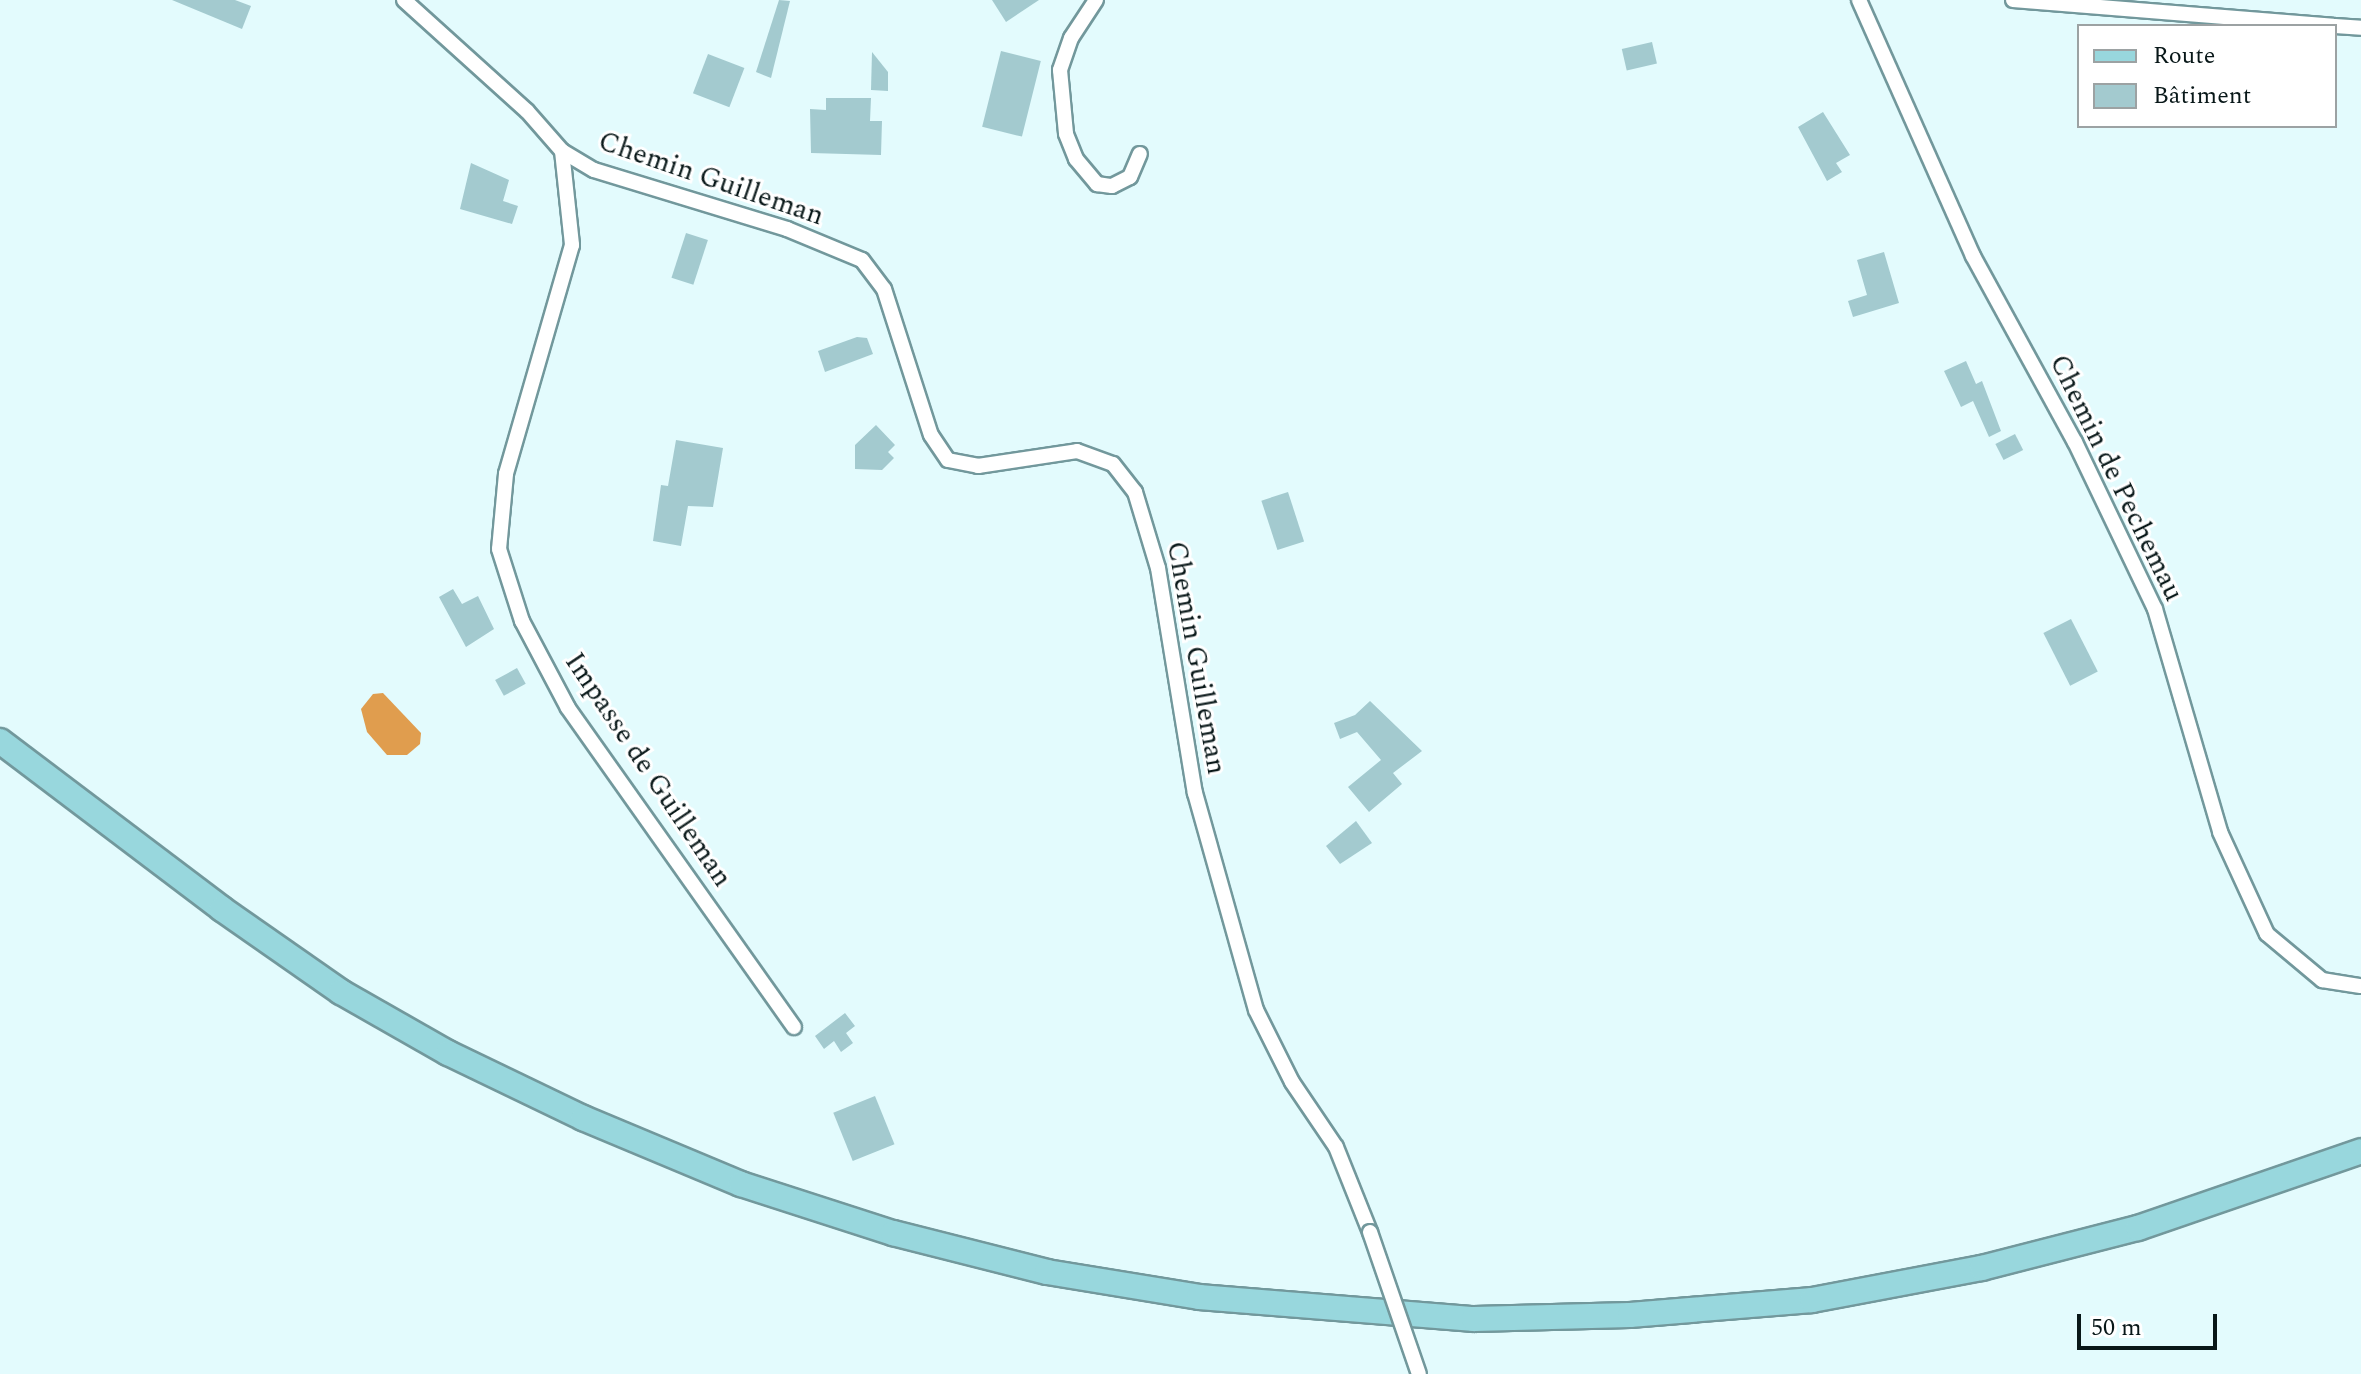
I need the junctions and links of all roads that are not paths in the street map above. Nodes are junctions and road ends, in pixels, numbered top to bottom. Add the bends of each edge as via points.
1 (404, 0) edge
2 (1096, 0) edge
3 (1859, 0) edge
4 (2013, 0) edge
5 (2309, 24) edge
6 (2337, 26) edge
7 (2361, 28) edge
8 (562, 151) junction
9 (1140, 154) dead end
10 (0, 741) edge
11 (2361, 986) edge
12 (794, 1027) dead end
13 (2361, 1151) edge
14 (1419, 1374) edge

1 - 8 street, Chemin Guilleman via 527,111
2 - 9 street via 1071,38 1060,70 1066,134 1076,159 1097,184 1112,186 1130,177
3 - 11 street, Chemin de Pechemau via 1973,256 2075,442 2155,609 2220,832 2267,934 2322,980
4 - 5 street
6 - 7 street
8 - 12 street, Impasse de Guilleman via 572,245 506,474 499,549 522,621 568,708
8 - 14 street, Chemin Guilleman, bridge via 594,170 787,229 862,260 884,289 931,435 948,460 978,466 1077,451 1113,464 1135,492 1158,568 1195,793 1256,1010 1292,1082 1336,1147
10 - 13 main road via 234,918 341,992 448,1053 583,1118 741,1184 893,1233 1047,1272 1199,1297 1474,1319 1630,1315 1812,1300 1982,1268 2138,1228

